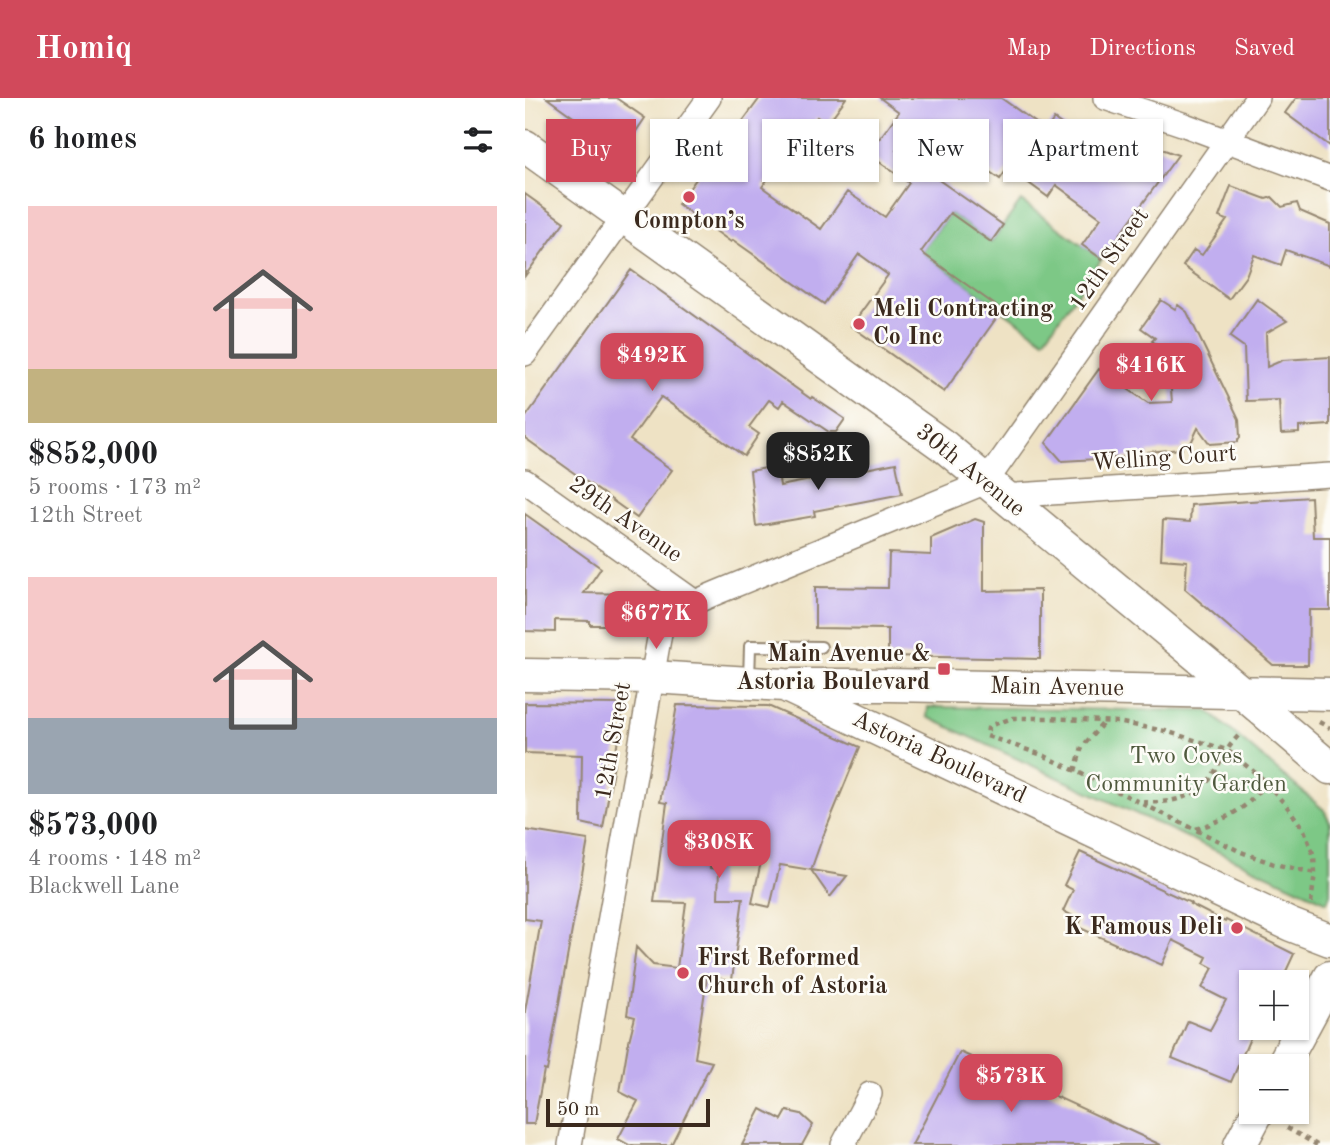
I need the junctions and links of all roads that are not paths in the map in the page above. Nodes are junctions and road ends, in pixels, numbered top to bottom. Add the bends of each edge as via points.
1 (709, 98) edge
2 (1105, 98) edge
3 (1257, 98) edge
4 (1226, 141) junction
5 (525, 146) edge
6 (1330, 180) edge
7 (624, 216) junction
8 (525, 354) edge
9 (1330, 475) edge
10 (525, 481) edge
11 (994, 489) junction
12 (695, 602) junction
13 (821, 647) dead end
14 (525, 675) edge
15 (652, 677) junction
16 (749, 682) junction
17 (784, 685) junction
18 (890, 685) junction
19 (1241, 692) junction
20 (1330, 694) edge
21 (881, 731) junction
22 (1330, 768) edge
23 (1330, 940) edge
24 (1330, 977) edge
25 (1288, 1054) edge
26 (870, 1094) dead end
27 (1251, 1124) edge
28 (570, 1145) edge
29 (843, 1145) edge
30 (1240, 1145) edge

1 - 7 street
2 - 4 street
3 - 4 street, 12th Street
4 - 6 street
4 - 11 street, 12th Street
5 - 7 street, 30th Avenue
7 - 8 street
7 - 11 street, 30th Avenue via 945,447
9 - 11 street, Welling Court
10 - 12 street, 29th Avenue
11 - 12 street, 12th Street
11 - 19 street, 30th Avenue
12 - 15 street, 12th Street via 663,617
13 - 16 lane via 750,646
14 - 15 street, Astoria Boulevard
15 - 16 street, Astoria Boulevard
15 - 28 street, 12th Street
16 - 17 street, Astoria Boulevard
17 - 18 street, Main Avenue
17 - 21 street, Astoria Boulevard
18 - 19 street, Main Avenue
18 - 21 street
19 - 20 street, Main Avenue
19 - 22 street, 30th Avenue
21 - 23 street, Astoria Boulevard
24 - 25 street
26 - 29 street
27 - 30 street

